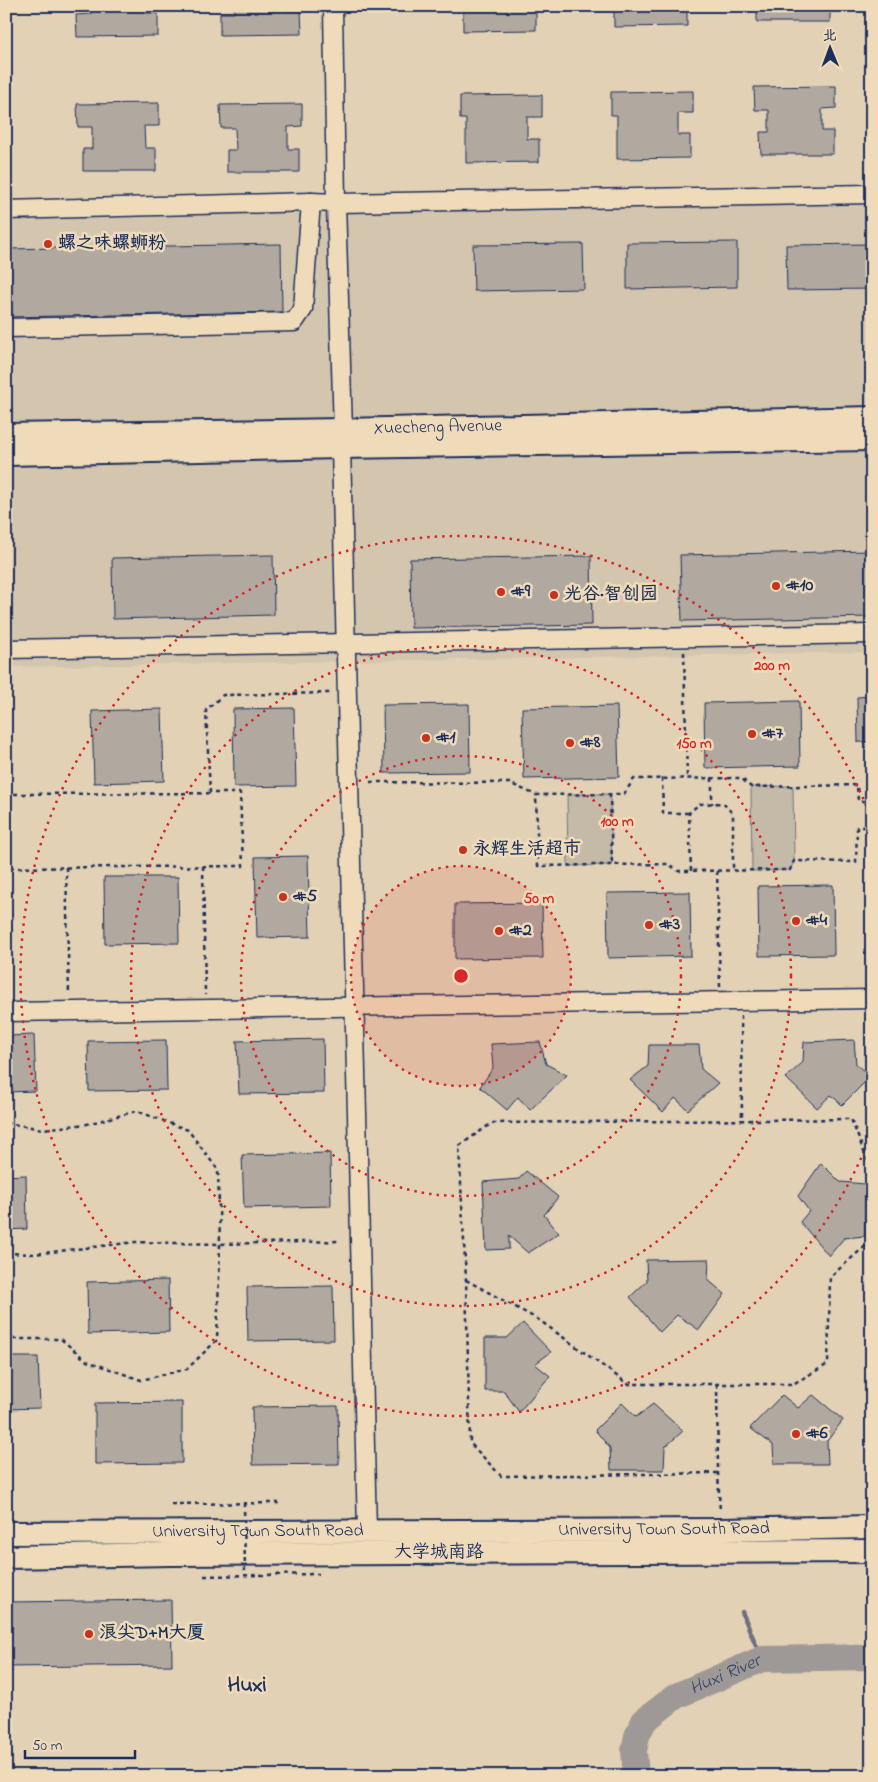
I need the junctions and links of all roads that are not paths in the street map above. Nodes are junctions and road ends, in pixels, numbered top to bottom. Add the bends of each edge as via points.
1 (333, 6) edge
2 (872, 194) edge
3 (311, 202) junction
4 (336, 203) junction
5 (6, 210) edge
6 (6, 328) edge
7 (872, 418) edge
8 (6, 435) edge
9 (342, 438) junction
10 (872, 439) edge
11 (6, 454) edge
12 (872, 634) edge
13 (346, 644) junction
14 (6, 649) edge
15 (872, 999) edge
16 (354, 1007) junction
17 (6, 1012) edge
18 (872, 1527) edge
19 (367, 1531) junction
20 (6, 1533) edge
21 (872, 1551) edge
22 (6, 1557) edge

1 - 4 street
2 - 4 street
3 - 4 street
3 - 5 street
3 - 6 street via 303,309 294,322
4 - 9 street
7 - 9 main road, Xuecheng Avenue
8 - 9 main road, Xuecheng Avenue
9 - 10 main road, Xuecheng Avenue
9 - 11 main road, Xuecheng Avenue
9 - 13 street
12 - 13 street
13 - 14 street
13 - 16 street
15 - 16 street
16 - 17 street
16 - 19 street
18 - 19 main road, University Town South Road
19 - 20 main road, University Town South Road
21 - 22 main road, 大学城南路

